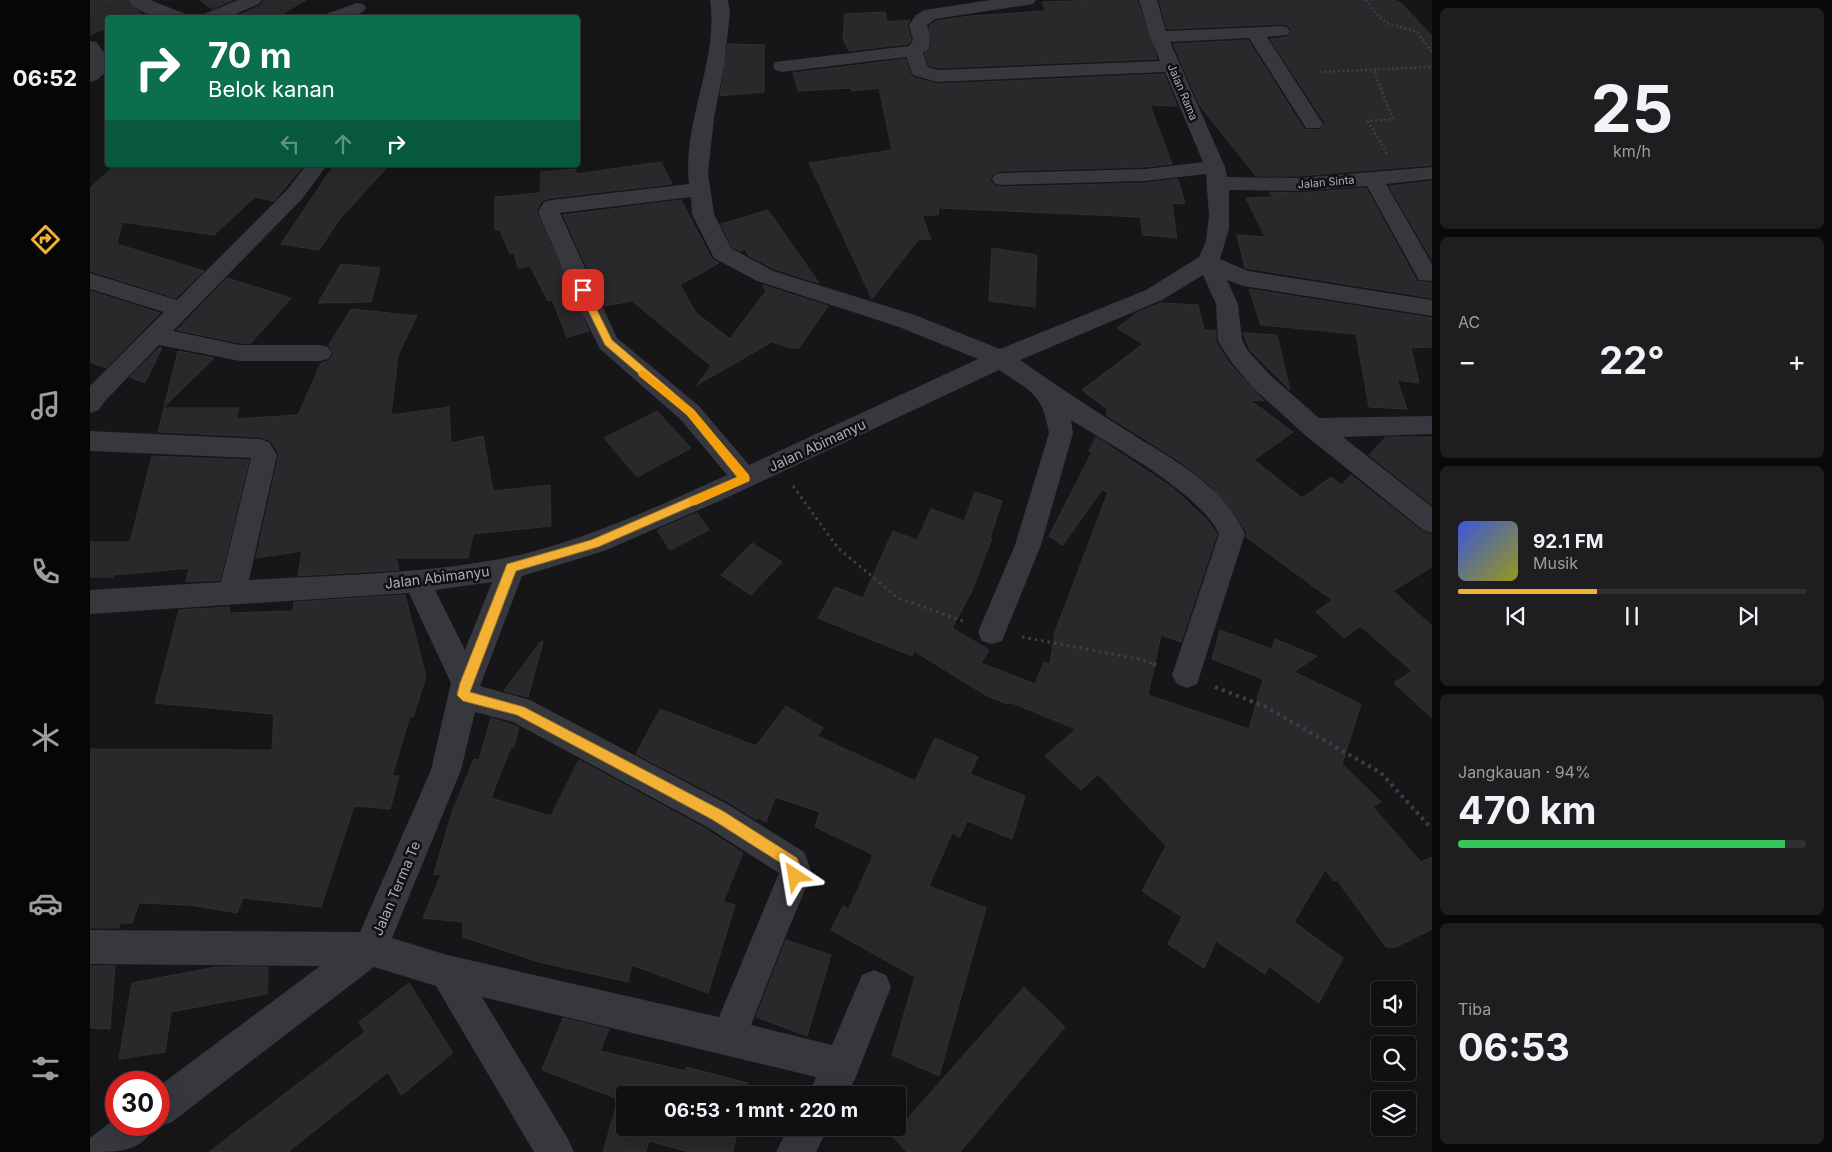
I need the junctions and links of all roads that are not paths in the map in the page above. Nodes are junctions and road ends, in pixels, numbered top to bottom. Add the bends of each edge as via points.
1 (137, 0) edge
2 (253, 0) edge
3 (719, 0) edge
4 (1026, 0) edge
5 (1148, 0) edge
6 (358, 8) dead end
7 (171, 15) edge
8 (217, 15) edge
9 (340, 15) edge
10 (1281, 31) dead end
11 (1255, 33) junction
12 (1159, 37) junction
13 (90, 46) edge
14 (913, 51) junction
15 (782, 66) dead end
16 (1172, 66) junction
17 (90, 76) edge
18 (1313, 124) dead end
19 (315, 167) edge
20 (1432, 173) edge
21 (1217, 175) junction
22 (1373, 178) junction
23 (1002, 179) dead end
24 (700, 189) junction
25 (1208, 262) junction
26 (1427, 275) dead end
27 (90, 281) edge
28 (1432, 308) edge
29 (181, 309) junction
30 (154, 336) junction
31 (320, 353) dead end
32 (1003, 360) junction
33 (1050, 394) junction
34 (92, 398) edge
35 (1432, 425) edge
36 (1314, 428) junction
37 (90, 441) edge
38 (745, 478) junction
39 (1432, 522) edge
40 (511, 568) junction
41 (417, 581) junction
42 (232, 594) junction
43 (90, 602) edge
44 (992, 632) road end
45 (1187, 675) road end
46 (465, 689) junction
47 (90, 947) edge
48 (370, 949) junction
49 (447, 972) junction
50 (874, 987) dead end
51 (729, 1037) junction
52 (834, 1081) edge
53 (170, 1101) edge
54 (123, 1136) edge
55 (804, 1136) edge
56 (102, 1152) edge
57 (555, 1152) edge
58 (795, 1152) edge

1 - 7 street
2 - 8 street
3 - 24 street via 721,13 715,66 704,118 698,174
4 - 14 street via 930,14 918,25 922,40 920,48
5 - 12 street, Jalan Rama
6 - 9 street
10 - 11 street
11 - 12 street
11 - 18 street
12 - 16 street, Jalan Rama
13 - 17 street via 99,58 99,68
14 - 15 street
14 - 16 street via 920,71 937,76
16 - 21 street, Jalan Rama
19 - 29 street via 295,194
20 - 22 street, Jalan Sinta
21 - 22 street, Jalan Sinta via 1256,187
21 - 23 street, Jalan Sinta
21 - 25 street via 1218,237
22 - 26 street
24 - 32 street via 703,214 722,253 765,276 907,322
24 - 38 street via 551,207 549,212 608,342 690,413
25 - 28 street via 1242,278
25 - 32 street, Jalan Abimanyu via 1154,295
25 - 36 street via 1227,304 1230,341 1240,357 1262,382
27 - 29 street
29 - 30 street
30 - 31 street via 240,353
30 - 34 street
32 - 33 street
32 - 38 street, Jalan Abimanyu
33 - 44 street via 1061,433 1028,545
33 - 45 street via 1196,487 1227,522 1232,534
35 - 36 street
36 - 39 street
37 - 42 street via 260,448 264,455
38 - 40 street, Jalan Abimanyu via 594,543
40 - 41 street, Jalan Abimanyu
40 - 46 street, Jalan Terma Te
41 - 42 street, Jalan Abimanyu
41 - 46 street
42 - 43 street, Jalan Abimanyu
46 - 48 street, Jalan Terma Te via 446,770
46 - 51 street via 536,719 718,816 792,863 795,876
47 - 48 street
48 - 49 street
48 - 53 street, Jalan Terma Te
49 - 51 street
49 - 57 street
50 - 52 street
51 - 52 street
54 - 56 street
55 - 58 street

